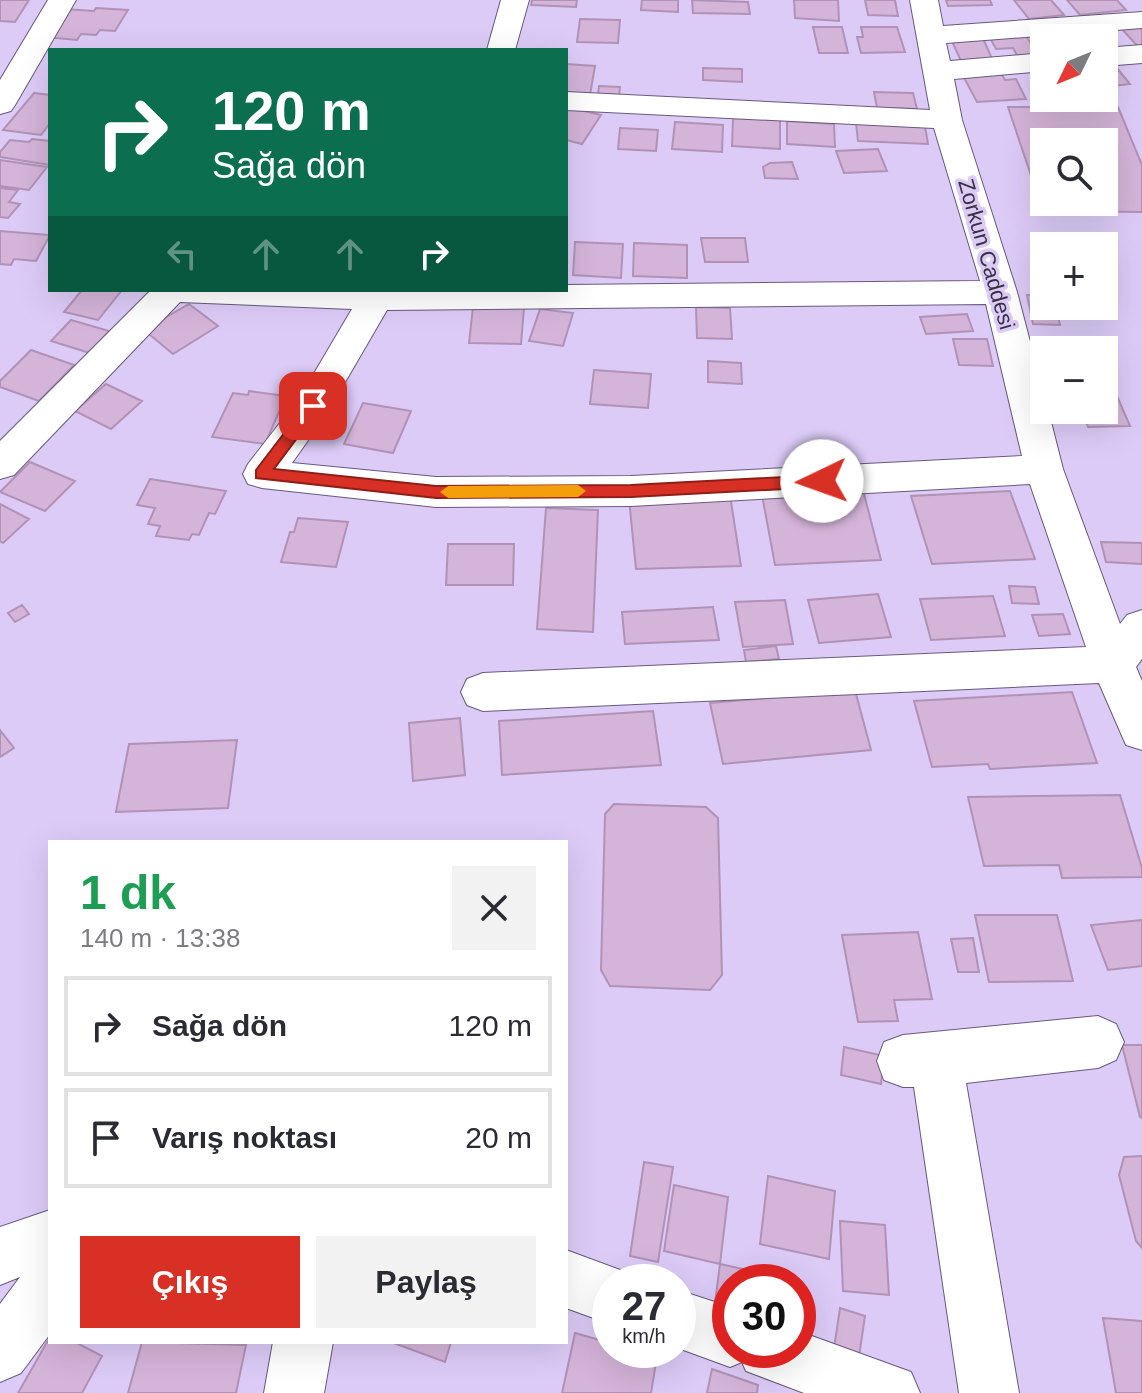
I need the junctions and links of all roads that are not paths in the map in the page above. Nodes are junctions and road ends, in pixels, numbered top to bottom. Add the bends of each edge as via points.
1 (62, 0) edge
2 (515, 0) edge
3 (924, 0) edge
4 (1142, 20) edge
5 (933, 35) junction
6 (502, 48) edge
7 (1142, 54) edge
8 (1118, 56) edge
9 (1030, 63) edge
10 (940, 71) junction
11 (8, 78) edge
12 (48, 85) edge
13 (568, 101) edge
14 (0, 105) edge
15 (947, 120) junction
16 (169, 292) edge
17 (217, 292) edge
18 (1000, 292) junction
19 (376, 299) junction
20 (0, 465) edge
21 (1044, 469) junction
22 (1142, 627) edge
23 (1113, 664) junction
24 (483, 692) dead end
25 (1142, 731) edge
26 (1098, 1042) dead end
27 (48, 1239) edge
28 (0, 1256) edge
29 (568, 1280) edge
30 (592, 1288) edge
31 (48, 1289) edge
32 (303, 1344) edge
33 (0, 1352) edge
34 (816, 1367) edge
35 (294, 1393) edge
36 (890, 1393) edge
37 (989, 1393) edge

1 - 11 street
2 - 6 street
3 - 5 street, Zorkun Caddesi
4 - 5 street
5 - 10 street, Zorkun Caddesi
7 - 8 street
9 - 10 street
10 - 15 street, Zorkun Caddesi
11 - 12 street
11 - 14 street
13 - 15 street
15 - 18 street, Zorkun Caddesi
16 - 20 street
17 - 19 street
18 - 19 street
18 - 21 street, Zorkun Caddesi
19 - 21 street via 313,406 262,474 436,492 616,491
21 - 23 street, Zorkun Caddesi
22 - 23 street
23 - 24 street
23 - 25 street, Zorkun Caddesi
26 - 37 street via 919,1061
27 - 28 street
29 - 30 street
31 - 33 street
32 - 35 street
34 - 36 street

